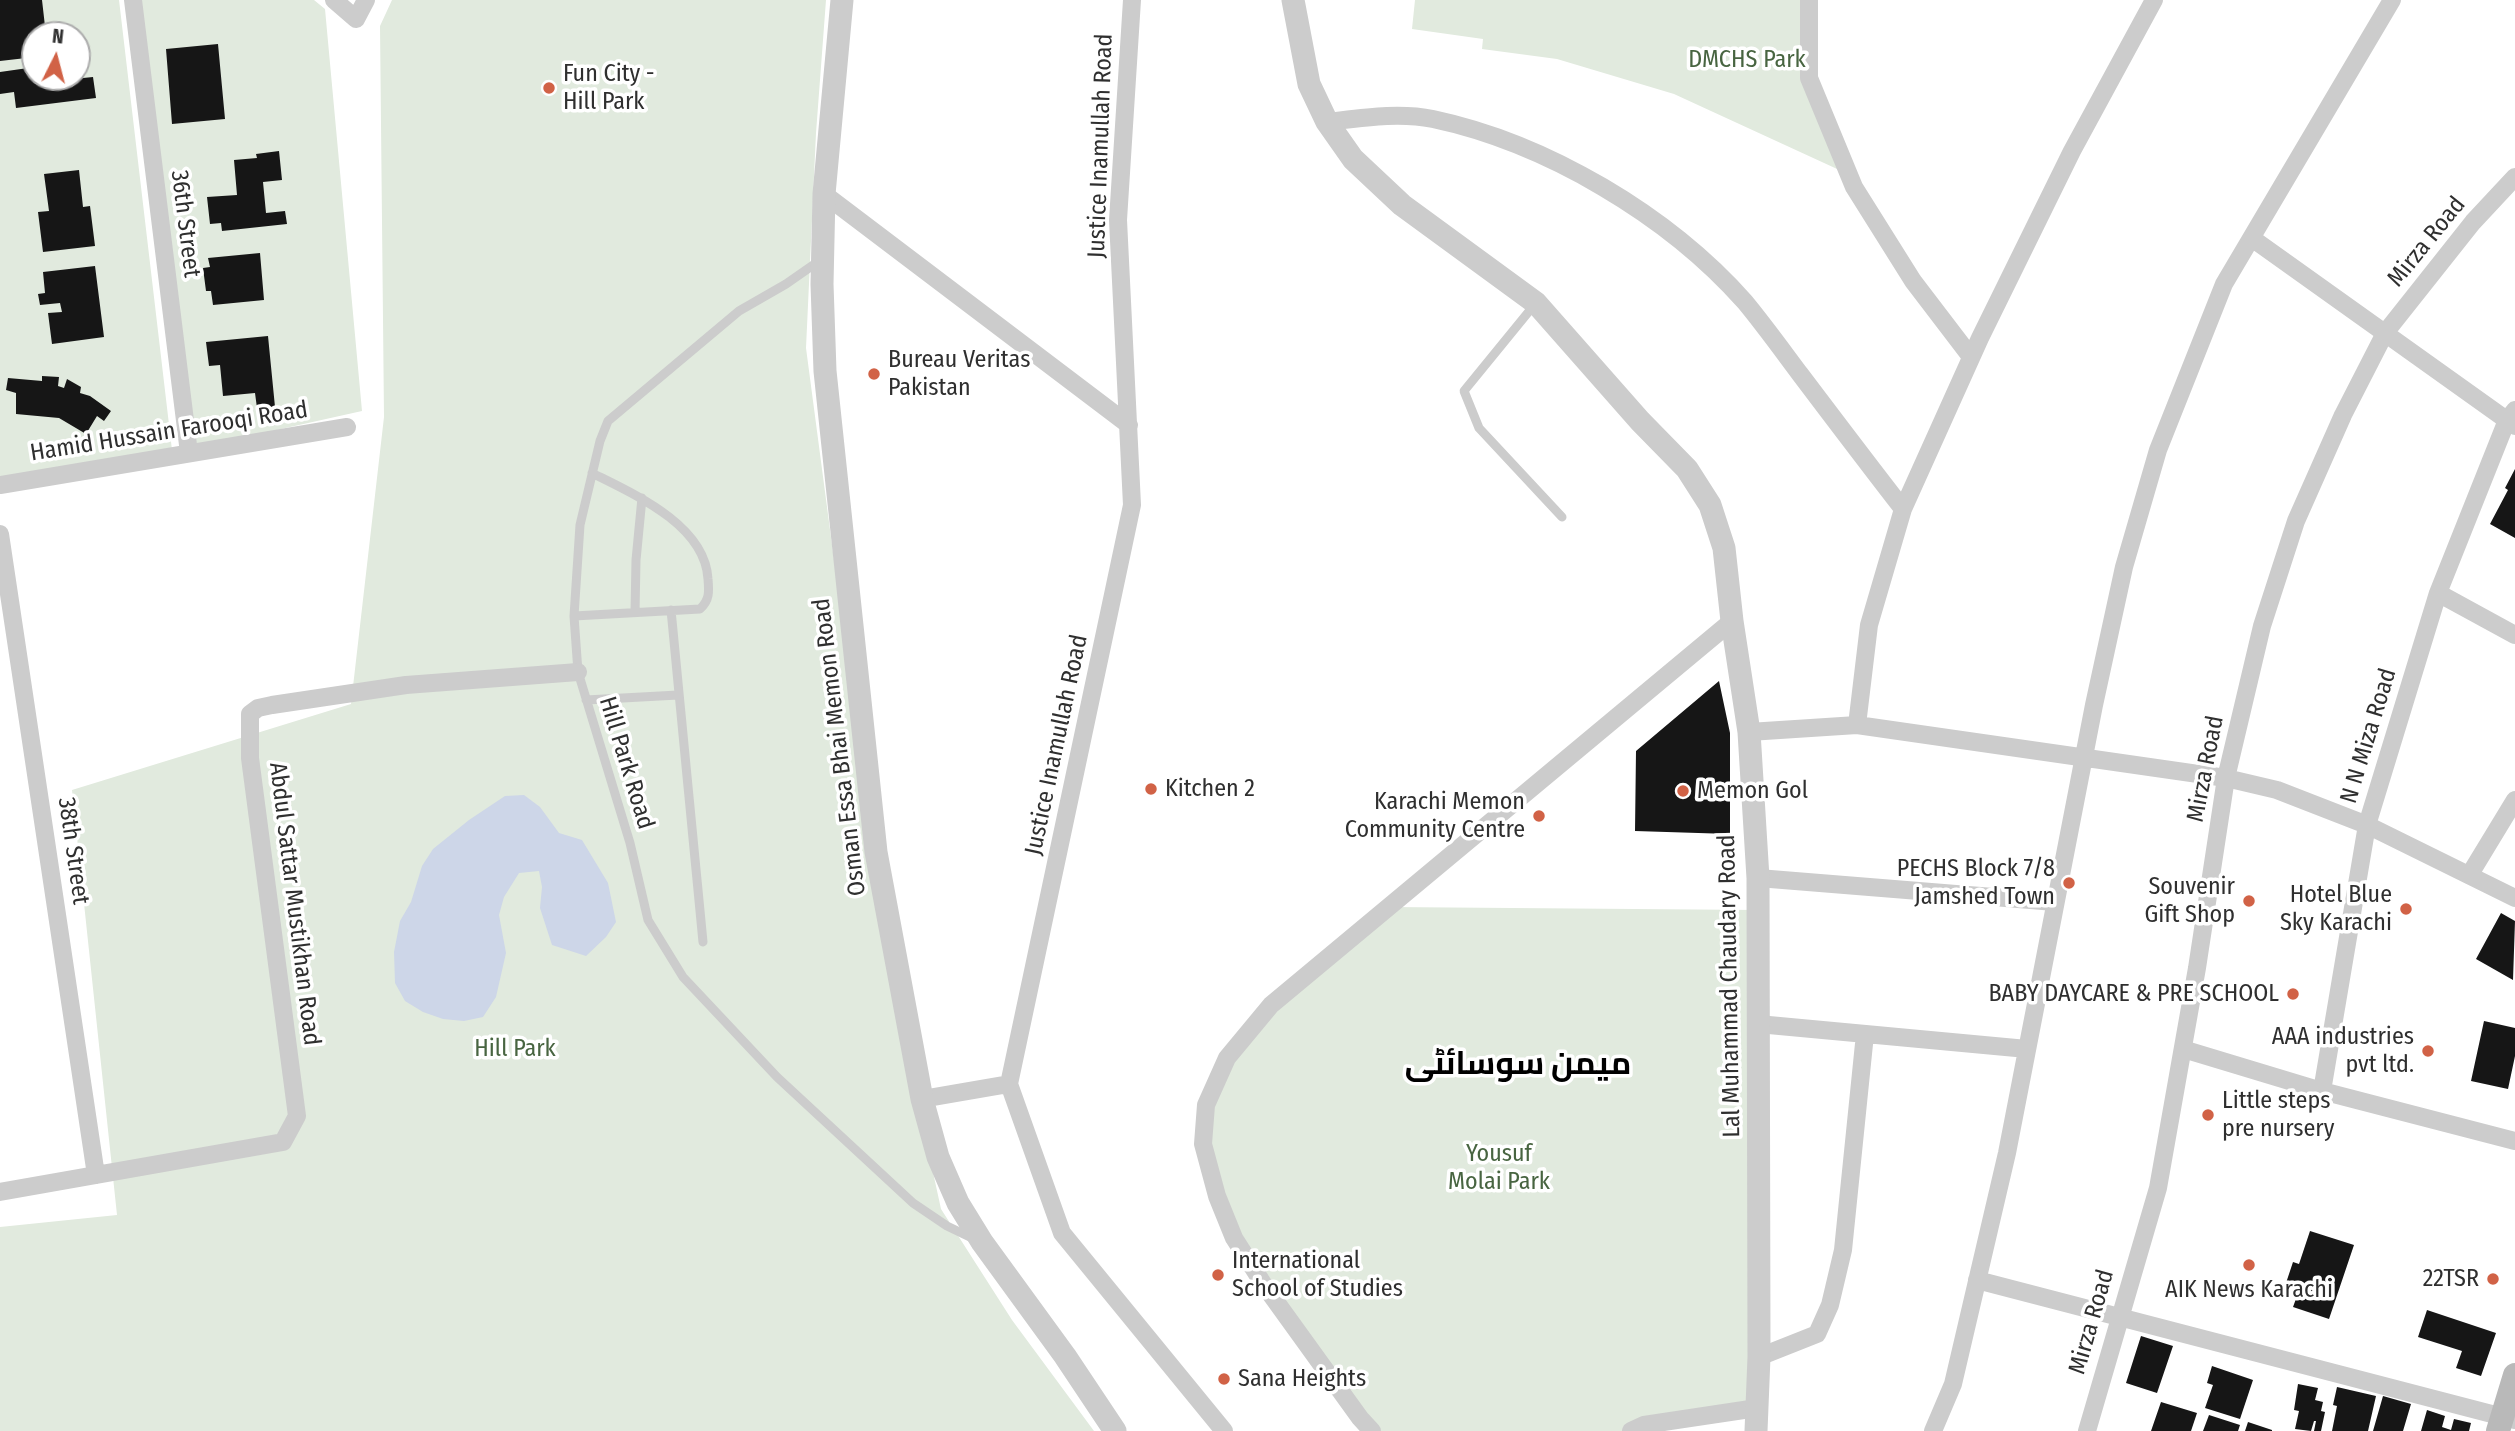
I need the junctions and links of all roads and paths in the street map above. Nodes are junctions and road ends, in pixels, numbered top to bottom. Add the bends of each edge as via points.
1 (133, 0) edge
2 (334, 0) edge
3 (366, 0) edge
4 (842, 0) edge
5 (1132, 0) edge
6 (1293, 0) edge
7 (1809, 0) edge
8 (2154, 0) edge
9 (2392, 0) edge
10 (1327, 122) junction
11 (2515, 177) edge
12 (824, 194) junction
13 (2253, 239) junction
14 (822, 260) junction
15 (1536, 303) junction
16 (2385, 333) junction
17 (1971, 357) junction
18 (2512, 419) edge
19 (1129, 425) junction
20 (347, 427) dead end
21 (189, 453) junction
22 (592, 473) junction
23 (0, 485) edge
24 (642, 498) junction
25 (1903, 509) junction
26 (1562, 517) dead end
27 (0, 534) edge
28 (2438, 593) junction
29 (671, 610) junction
30 (635, 612) junction
31 (574, 616) junction
32 (1732, 621) junction
33 (2515, 635) edge
34 (578, 673) junction
35 (678, 695) junction
36 (586, 700) junction
37 (1857, 726) junction
38 (1749, 732) junction
39 (2084, 757) junction
40 (2226, 778) junction
41 (2515, 800) edge
42 (2367, 825) junction
43 (2470, 874) junction
44 (1758, 878) junction
45 (2515, 898) edge
46 (2055, 902) junction
47 (703, 942) dead end
48 (1759, 1024) junction
49 (1865, 1034) junction
50 (2026, 1049) junction
51 (2183, 1049) junction
52 (1009, 1084) junction
53 (2322, 1091) junction
54 (922, 1099) junction
55 (2515, 1141) edge
56 (96, 1175) junction
57 (0, 1192) edge
58 (982, 1242) junction
59 (1977, 1280) junction
60 (2119, 1316) junction
61 (1759, 1357) junction
62 (2515, 1375) edge
63 (1757, 1420) edge
64 (2504, 1422) edge
65 (1115, 1431) edge
66 (1224, 1431) edge
67 (1373, 1431) edge
68 (1630, 1431) edge
69 (1933, 1431) edge
70 (2087, 1431) edge

1 - 21 street, 36th Street
2 - 3 street via 356,19
4 - 12 street, Osman Essa Bhai Memon Road
5 - 19 street, Justice Inamullah Road via 1118,220
6 - 10 street, Lal Muhammad Chaudary Road via 1309,84
7 - 17 street via 1809,78 1854,187 1913,281
8 - 17 street via 2072,151
9 - 13 street
10 - 15 street, Lal Muhammad Chaudary Road via 1353,159 1402,205
10 - 25 street via 1383,116 1431,119 1531,151 1607,189 1685,244 1744,301
11 - 16 street, Mirza Road
12 - 14 street, Osman Essa Bhai Memon Road
12 - 19 street
13 - 16 street
13 - 39 street via 2224,284 2158,450 2124,567
14 - 22 lane, Hill Park Road via 739,311 608,421
14 - 54 street, Osman Essa Bhai Memon Road via 825,371 876,852
15 - 26 lane via 1464,391 1479,428
15 - 32 street, Lal Muhammad Chaudary Road via 1688,469 1710,505 1724,548
16 - 18 street
16 - 40 street, Mirza Road via 2296,521 2262,626
17 - 25 street
18 - 28 street, N N Miza Road
19 - 52 street, Justice Inamullah Road via 1132,505
20 - 21 street, Hamid Hussain Farooqi Road
21 - 23 street, Hamid Hussain Farooqi Road
22 - 24 lane
22 - 31 lane, Hill Park Road via 580,525
24 - 29 lane via 692,540 708,573 707,602 701,609
24 - 30 lane
25 - 37 street via 1869,625
27 - 56 street, 38th Street
28 - 33 street
28 - 42 street, N N Miza Road
29 - 30 lane
29 - 35 lane
30 - 31 lane
31 - 34 lane, Hill Park Road
32 - 38 street, Lal Muhammad Chaudary Road
32 - 67 street via 1271,1005 1227,1058 1206,1105 1203,1144 1234,1238
34 - 36 lane, Hill Park Road
34 - 56 street, Abdul Sattar Mustikhan Road via 406,685 272,705 250,714 250,758 297,1116 283,1142
35 - 36 lane
35 - 47 lane
36 - 58 lane, Hill Park Road via 630,843 648,920 683,977 777,1077 913,1203
37 - 38 street
37 - 39 street
38 - 44 street, Lal Muhammad Chaudary Road
39 - 40 street
39 - 46 street
40 - 42 street via 2277,790
40 - 51 street, Mirza Road
41 - 43 street
42 - 43 street
42 - 53 street, N N Miza Road
43 - 45 street
44 - 46 street
44 - 48 street, Lal Muhammad Chaudary Road
46 - 50 street
48 - 49 street
48 - 61 street, Lal Muhammad Chaudary Road
49 - 50 street
49 - 61 street via 1843,1250 1830,1305 1817,1334
50 - 59 street
51 - 53 street
51 - 60 street, Mirza Road via 2158,1188
52 - 54 street
52 - 66 street via 1062,1233
53 - 55 street
54 - 58 street, Osman Essa Bhai Memon Road via 938,1157
56 - 57 street, Abdul Sattar Mustikhan Road
58 - 65 street, Osman Essa Bhai Memon Road
59 - 60 street
59 - 69 street via 1953,1384
60 - 64 street
60 - 70 street, Mirza Road
61 - 63 street, Lal Muhammad Chaudary Road
62 - 64 main road
63 - 68 street via 1644,1425

